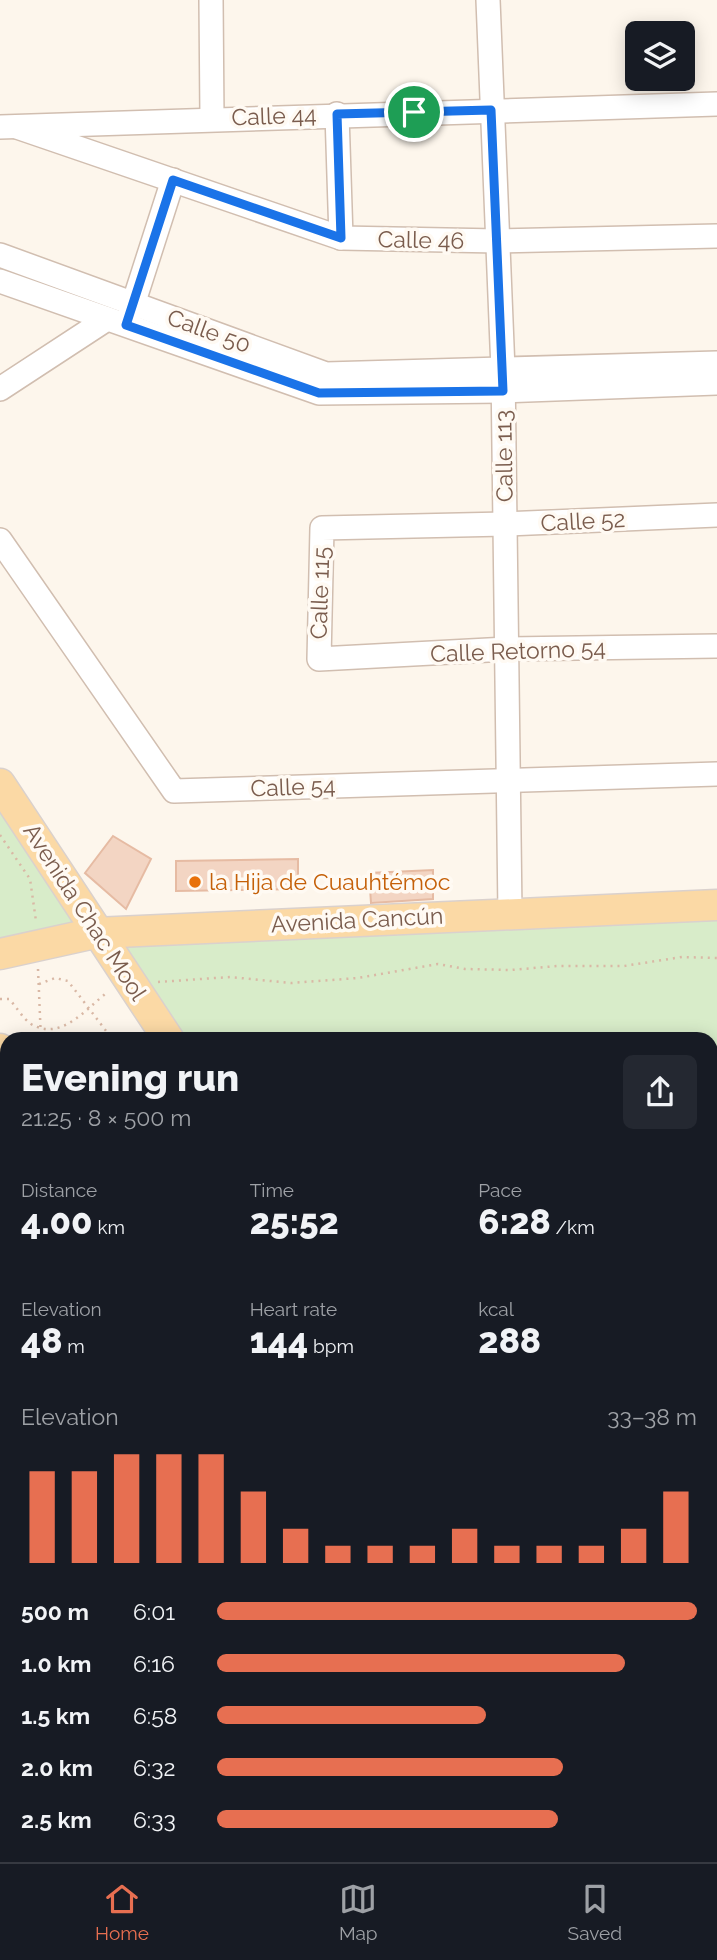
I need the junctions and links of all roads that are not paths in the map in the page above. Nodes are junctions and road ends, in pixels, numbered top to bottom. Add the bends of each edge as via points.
1 (211, 0) edge
2 (488, 0) edge
3 (717, 104) edge
4 (491, 110) junction
5 (337, 114) junction
6 (212, 118) junction
7 (9, 127) edge
8 (173, 180) junction
9 (717, 236) edge
10 (341, 238) junction
11 (498, 241) junction
12 (0, 255) edge
13 (0, 281) edge
14 (134, 303) junction
15 (116, 322) junction
16 (717, 363) edge
17 (503, 380) junction
18 (717, 383) edge
19 (0, 389) edge
20 (717, 515) edge
21 (505, 524) junction
22 (322, 528) joint
23 (0, 540) edge
24 (717, 646) edge
25 (507, 649) junction
26 (319, 659) joint
27 (717, 774) edge
28 (508, 781) junction
29 (0, 784) edge
30 (717, 905) edge
31 (510, 913) junction
32 (95, 933) junction
33 (0, 954) edge
34 (164, 1032) edge

1 - 6 street
2 - 4 street, Calle 113
3 - 4 street, Calle 44
4 - 5 street, Calle 44
4 - 11 street, Calle 113
5 - 6 street, Calle 44
5 - 10 street
6 - 7 street, Calle 44
7 - 8 street, Calle 46
8 - 10 street, Calle 46
8 - 14 street
9 - 11 street, Calle 46
10 - 11 street, Calle 46
11 - 17 street, Calle 113
12 - 14 street, Calle 50
13 - 15 street, Calle 50
14 - 15 street
14 - 17 street, Calle 50 via 326,374
15 - 17 street, Calle 50 via 319,393
15 - 19 street
16 - 17 street, Calle 50
17 - 18 street, Calle 50
17 - 21 street, Calle 113
20 - 21 street, Calle 52
21 - 22 street, Calle 52
21 - 25 street, Calle 113
22 - 26 street, Calle 115
23 - 28 street, Calle 54 via 174,791
24 - 25 street, Calle Retorno 54
25 - 26 street, Calle Retorno 54
25 - 28 street, Calle 113
27 - 28 street, Calle 54
28 - 31 street, Calle 113
29 - 32 main road, Avenida Chac Mool via 70,887
30 - 31 main road, Avenida Cancún
31 - 32 main road, Avenida Cancún
32 - 33 main road, Avenida Cancún
32 - 34 main road, Avenida Chac Mool

